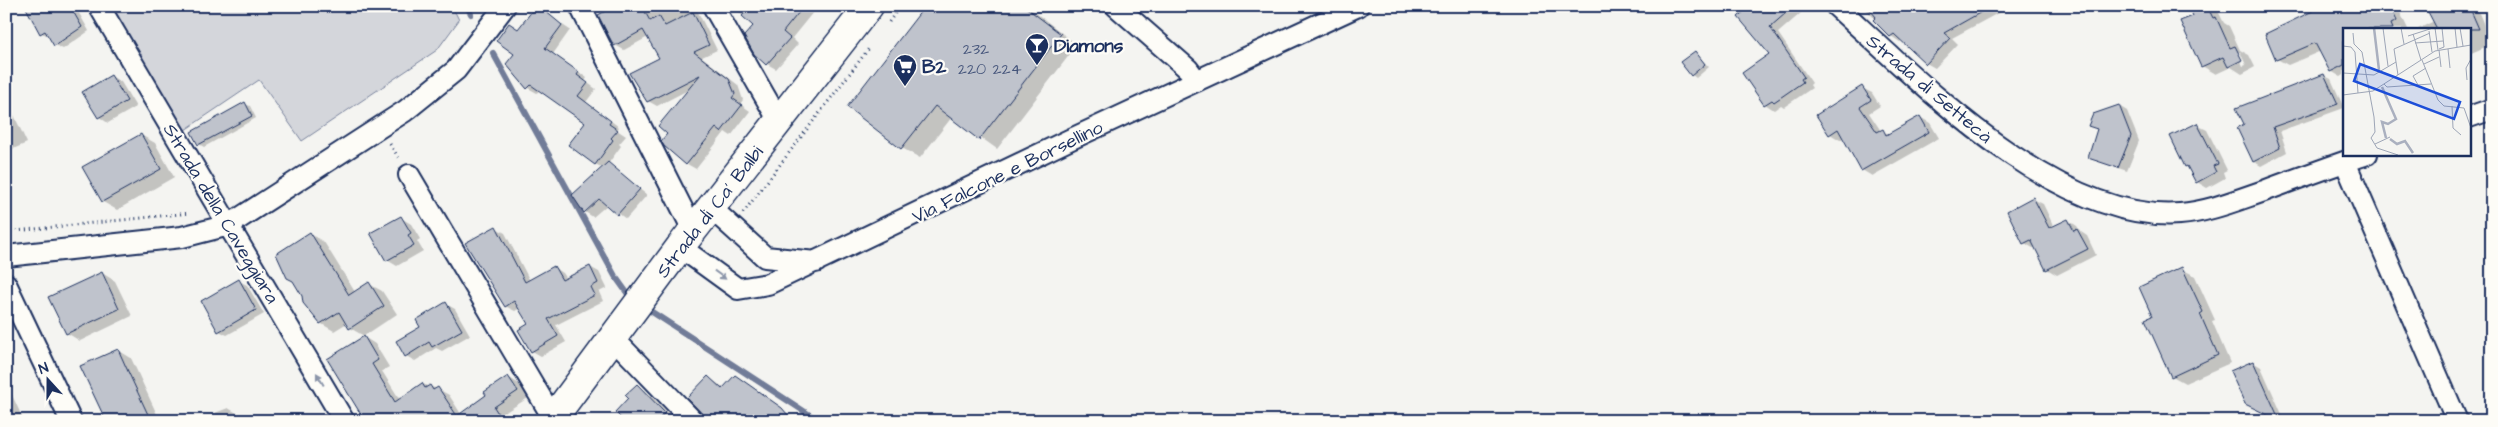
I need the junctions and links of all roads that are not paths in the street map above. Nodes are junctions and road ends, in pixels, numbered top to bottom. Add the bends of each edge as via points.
1 (99, 6) edge
2 (505, 6) edge
3 (580, 6) edge
4 (712, 6) edge
5 (869, 6) edge
6 (1116, 6) edge
7 (1358, 6) edge
8 (1836, 6) edge
9 (1197, 81) junction
10 (2492, 109) edge
11 (2470, 117) edge
12 (779, 121) junction
13 (2364, 155) edge
14 (2345, 162) junction
15 (409, 175) road end
16 (711, 208) junction
17 (229, 224) junction
18 (687, 238) junction
19 (6, 256) edge
20 (818, 262) junction
21 (6, 284) edge
22 (613, 338) junction
23 (552, 420) edge
24 (70, 421) edge
25 (344, 421) edge
26 (693, 421) edge
27 (2456, 421) edge

1 - 17 street, Strada della Caveggiara
2 - 17 street via 456,70 405,111
3 - 18 street
4 - 12 street
5 - 12 main road, Strada di Ca' Balbi
6 - 9 street via 1188,69
7 - 9 street, Via Falcone e Borsellino
8 - 14 street, Strada di Settecà via 1979,133 2055,181 2124,211 2190,212 2229,203
9 - 20 street, Via Falcone e Borsellino
10 - 11 street
12 - 16 main road, Strada di Ca' Balbi
13 - 14 street, Strada di Settecà
14 - 27 street
15 - 23 street, Strada di Ca' Balbi
16 - 18 main road, Strada di Ca' Balbi
16 - 20 street via 765,257
17 - 19 street via 182,237
25 -> 17 street, Strada della Caveggiara
18 -> 20 street, Via Falcone e Borsellino via 738,289 768,284
18 - 22 main road, Strada di Ca' Balbi
21 - 24 street
22 - 23 main road, Strada di Ca' Balbi
22 - 26 street

